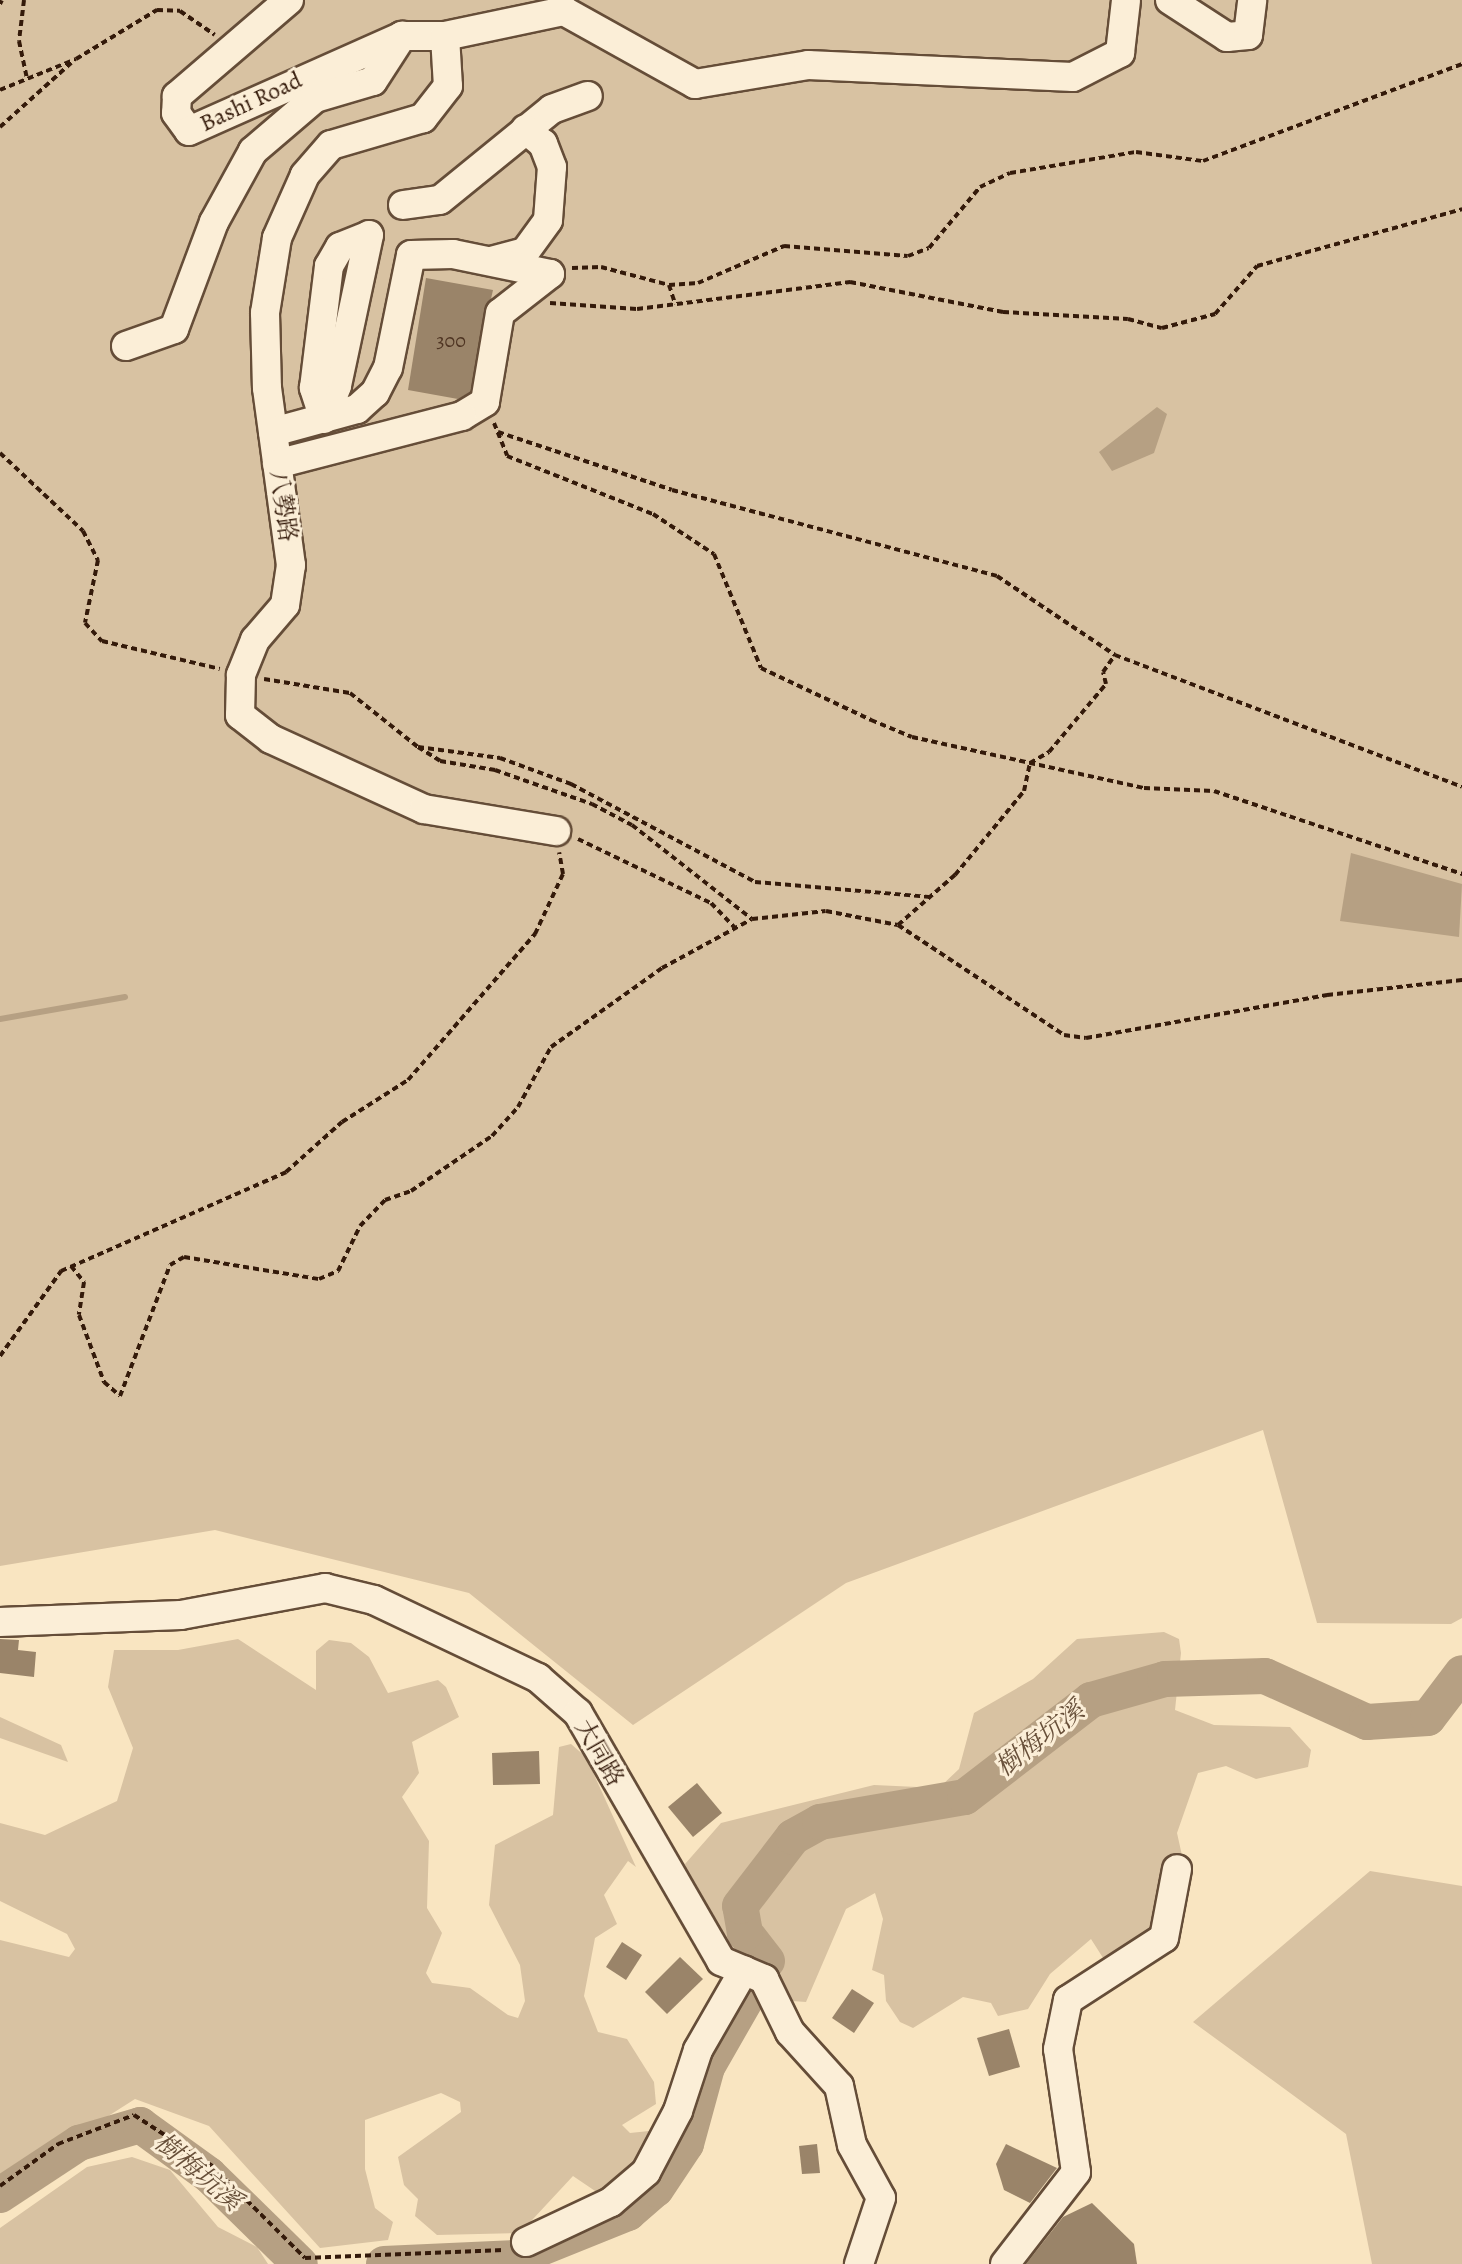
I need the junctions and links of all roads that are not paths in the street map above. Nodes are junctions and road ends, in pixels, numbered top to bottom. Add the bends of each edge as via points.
1 (289, 0) edge
2 (1126, 0) edge
3 (1170, 0) edge
4 (1252, 0) edge
5 (402, 36) junction
6 (445, 36) junction
7 (588, 96) dead end
8 (525, 129) junction
9 (403, 205) dead end
10 (411, 255) junction
11 (490, 261) junction
12 (126, 346) dead end
13 (324, 419) junction
14 (273, 432) junction
15 (277, 464) junction
16 (556, 831) road end
17 (0, 1622) edge
18 (1177, 1869) dead end
19 (744, 1970) junction
20 (526, 2242) road end
21 (859, 2264) edge
22 (1005, 2264) edge

1 - 5 street, Bashi Road via 177,96 176,113 189,131
2 - 6 street, Bashi Road via 1120,53 1073,77 808,65 695,84 564,11
3 - 4 street via 1227,37 1248,35
5 - 6 street, Bashi Road
5 - 12 street via 373,81 315,98 253,151 208,236 174,329
6 - 14 street, 八勢路 via 448,86 423,118 331,145 305,175 288,213 265,313
7 - 8 street via 552,109
8 - 9 street via 440,200
8 - 11 street via 543,144 552,167 548,220 525,252
10 - 11 street
10 - 13 street via 388,368 375,393 357,409
10 - 13 street via 369,235
11 - 15 street via 550,274 500,313 485,402 462,416
13 - 14 street
14 - 15 street, 八勢路
15 - 16 street, 八勢路 via 291,565 285,605 255,640 241,675 240,715 271,739 424,809
17 - 19 street, 大同路 via 181,1615 325,1588 374,1600 447,1640 489,1651 538,1678 578,1713 721,1961
18 - 22 street via 1164,1938 1068,2000 1058,2049 1076,2172
19 - 20 street via 698,2050 678,2111 646,2172 611,2202
19 - 21 street, 大同路 via 764,1979 790,2032 839,2086 852,2145 881,2198

